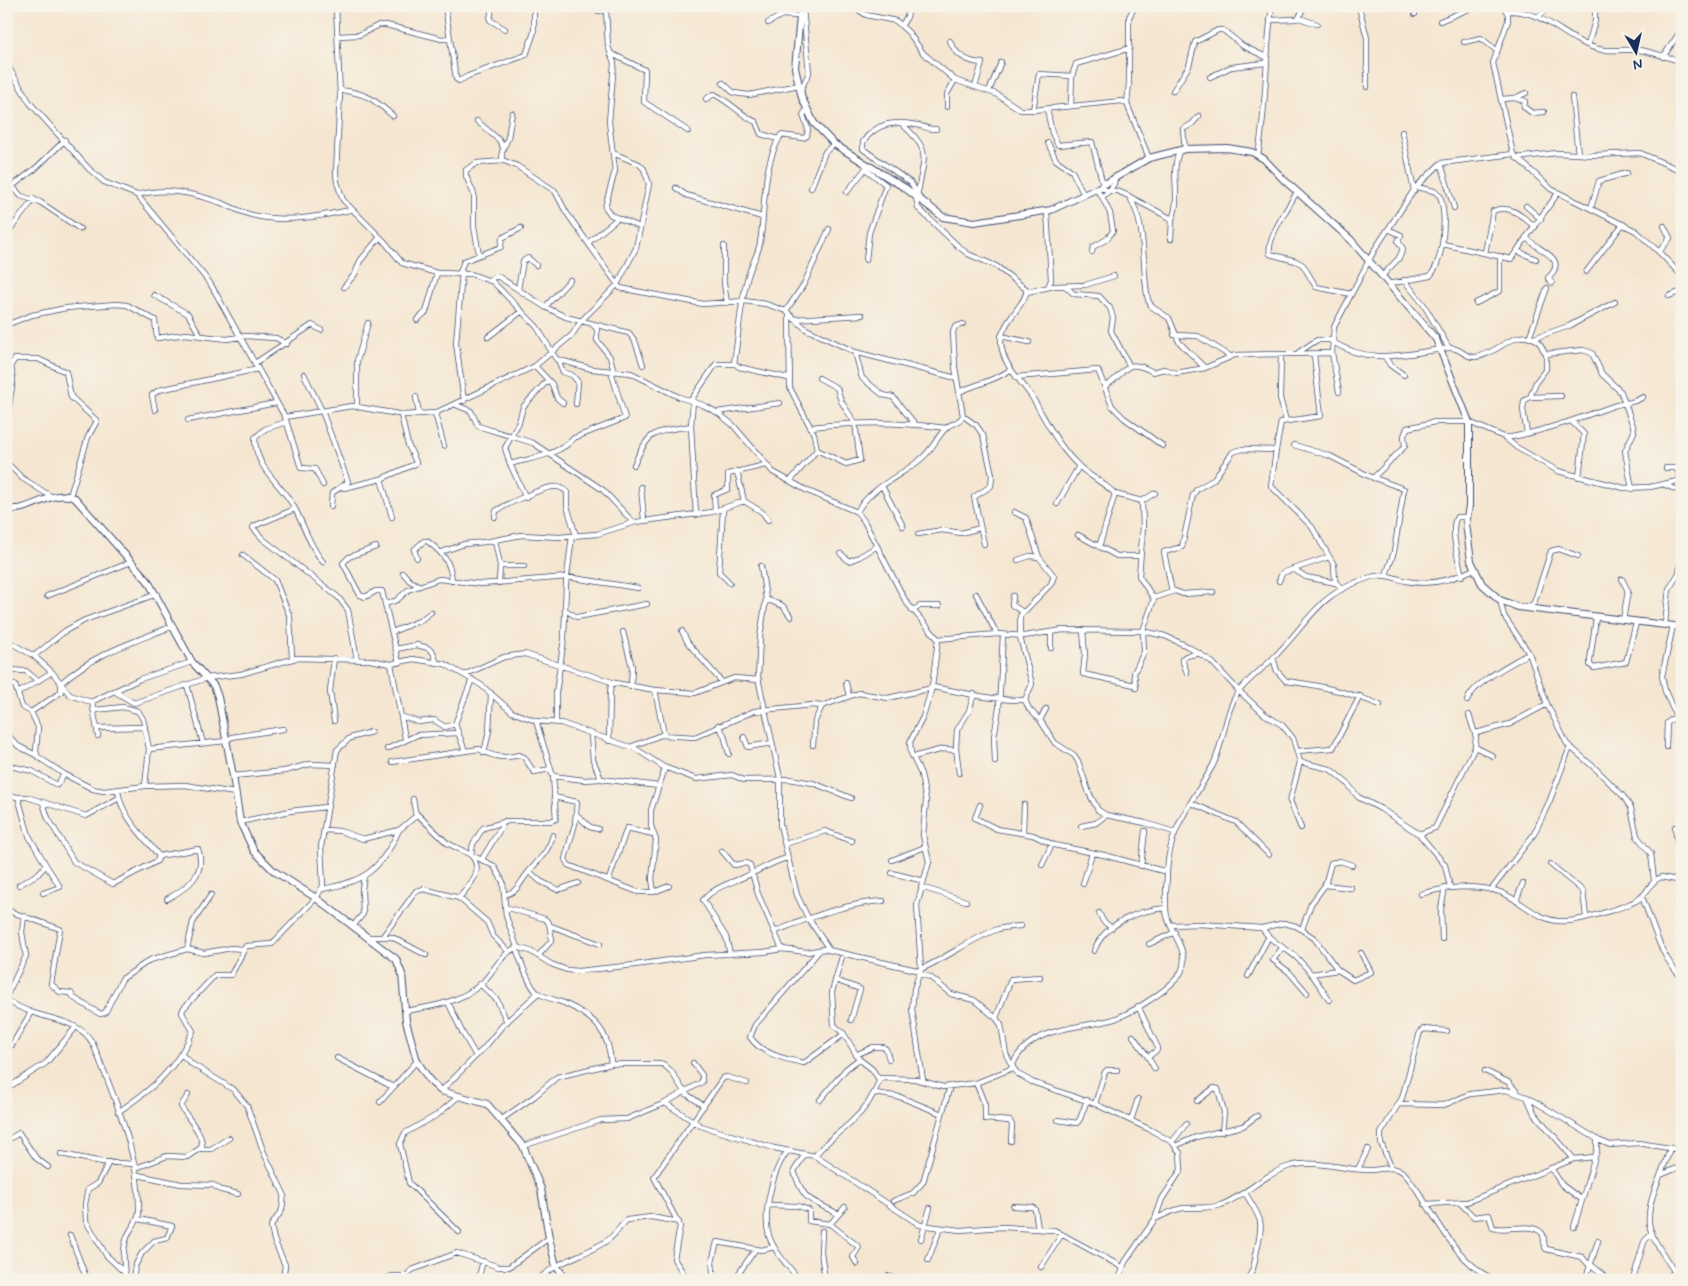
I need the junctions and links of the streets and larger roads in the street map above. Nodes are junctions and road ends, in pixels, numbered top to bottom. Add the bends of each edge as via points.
1 (336, 6) edge
2 (445, 6) edge
3 (492, 6) edge
4 (534, 6) edge
5 (566, 6) edge
6 (802, 6) edge
7 (853, 6) edge
8 (1135, 6) edge
9 (1272, 6) edge
10 (1304, 6) edge
11 (1359, 6) edge
12 (1415, 6) edge
13 (1476, 6) edge
14 (1503, 6) edge
15 (1551, 6) edge
16 (1595, 6) edge
17 (909, 7) edge
18 (608, 8) edge
19 (1345, 8) dead end
20 (1507, 11) junction
21 (1415, 14) dead end
22 (800, 16) junction
23 (1539, 16) junction
24 (1299, 18) junction
25 (1270, 20) junction
26 (1440, 21) dead end
27 (768, 23) dead end
28 (1317, 24) dead end
29 (901, 26) junction
30 (506, 29) dead end
31 (1682, 29) edge
32 (338, 36) junction
33 (450, 38) junction
34 (950, 41) dead end
35 (1464, 42) dead end
36 (1588, 45) junction
37 (1130, 48) junction
38 (1496, 50) junction
39 (612, 54) junction
40 (1266, 57) junction
41 (1664, 57) junction
42 (1682, 61) edge
43 (1001, 62) dead end
44 (6, 63) edge
45 (1265, 63) junction
46 (1072, 76) junction
47 (1210, 76) dead end
48 (955, 80) junction
49 (723, 83) dead end
50 (975, 87) junction
51 (1366, 87) dead end
52 (800, 88) junction
53 (340, 90) junction
54 (989, 91) junction
55 (1173, 91) dead end
56 (1526, 93) dead end
57 (1572, 97) dead end
58 (1514, 98) junction
59 (706, 99) dead end
60 (1501, 99) junction
61 (1127, 104) junction
62 (1072, 106) junction
63 (948, 107) dead end
64 (1047, 109) junction
65 (806, 110) junction
66 (1033, 110) junction
67 (512, 112) dead end
68 (1544, 112) dead end
69 (393, 116) dead end
70 (1199, 116) dead end
71 (477, 121) dead end
72 (902, 124) junction
73 (936, 129) dead end
74 (688, 131) dead end
75 (1402, 132) dead end
76 (65, 140) junction
77 (778, 140) junction
78 (1048, 143) dead end
79 (834, 144) junction
80 (504, 149) junction
81 (1182, 149) junction
82 (613, 153) junction
83 (1578, 154) junction
84 (1258, 155) junction
85 (1515, 156) junction
86 (1149, 158) junction
87 (503, 161) junction
88 (1441, 163) junction
89 (865, 165) junction
90 (1682, 171) edge
91 (1627, 173) dead end
92 (1115, 177) junction
93 (6, 179) edge
94 (12, 186) junction
95 (1100, 187) junction
96 (676, 188) dead end
97 (811, 188) dead end
98 (1415, 189) junction
99 (1109, 191) junction
100 (6, 192) edge
101 (848, 192) dead end
102 (1297, 192) junction
103 (1558, 193) junction
104 (137, 195) junction
105 (1084, 195) junction
106 (1129, 196) junction
107 (918, 197) junction
108 (1102, 197) junction
109 (34, 199) junction
110 (1526, 206) dead end
111 (1454, 208) dead end
112 (1591, 208) junction
113 (350, 210) junction
114 (1047, 211) junction
115 (762, 216) junction
116 (618, 218) junction
117 (1172, 219) junction
118 (1541, 219) junction
119 (1623, 224) junction
120 (1664, 226) dead end
121 (640, 227) junction
122 (1535, 227) junction
123 (521, 228) dead end
124 (80, 229) dead end
125 (829, 229) dead end
126 (1388, 229) junction
127 (9, 231) dead end
128 (380, 237) junction
129 (1526, 237) junction
130 (1171, 240) dead end
131 (589, 242) junction
132 (1442, 244) junction
133 (724, 246) dead end
134 (1517, 251) junction
135 (1092, 252) dead end
136 (1660, 252) junction
137 (1485, 253) junction
138 (479, 254) junction
139 (1500, 256) junction
140 (866, 260) dead end
141 (1369, 260) junction
142 (1536, 260) dead end
143 (536, 265) dead end
144 (461, 272) junction
145 (1586, 272) dead end
146 (437, 273) junction
147 (1114, 276) dead end
148 (1382, 276) junction
149 (1682, 276) edge
150 (489, 280) junction
151 (570, 280) dead end
152 (1404, 280) junction
153 (1552, 283) dead end
154 (1388, 284) junction
155 (617, 285) junction
156 (1065, 286) junction
157 (344, 287) dead end
158 (1048, 287) junction
159 (1547, 288) dead end
160 (518, 289) junction
161 (1682, 291) edge
162 (1027, 292) junction
163 (1351, 294) junction
164 (154, 295) dead end
165 (1668, 296) dead end
166 (744, 301) junction
167 (1615, 302) dead end
168 (727, 303) junction
169 (1476, 303) dead end
170 (545, 307) junction
171 (522, 311) junction
172 (788, 313) junction
173 (862, 315) dead end
174 (571, 319) junction
175 (794, 319) junction
176 (417, 320) dead end
177 (581, 321) junction
178 (368, 323) dead end
179 (6, 324) edge
180 (593, 324) junction
181 (963, 324) dead end
182 (321, 330) dead end
183 (576, 330) junction
184 (200, 335) junction
185 (1174, 335) junction
186 (240, 336) junction
187 (1001, 336) junction
188 (488, 338) dead end
189 (1532, 338) junction
190 (1331, 340) junction
191 (1029, 342) dead end
192 (287, 344) junction
193 (1449, 348) junction
194 (551, 350) junction
195 (1442, 350) junction
196 (854, 352) junction
197 (1299, 352) junction
198 (1332, 353) junction
199 (1281, 354) junction
200 (1546, 354) junction
201 (1314, 355) junction
202 (1230, 356) junction
203 (1385, 357) junction
204 (558, 360) junction
205 (255, 363) junction
206 (734, 364) junction
207 (1129, 365) junction
208 (534, 366) junction
209 (643, 366) dead end
210 (1205, 368) junction
211 (258, 369) junction
212 (1010, 370) junction
213 (613, 371) junction
214 (304, 374) dead end
215 (1404, 374) dead end
216 (1016, 377) junction
217 (788, 378) junction
218 (819, 378) dead end
219 (956, 378) junction
220 (548, 380) junction
221 (1105, 386) junction
222 (959, 392) junction
223 (1339, 392) dead end
224 (1561, 396) dead end
225 (416, 397) dead end
226 (1530, 397) junction
227 (1643, 397) dead end
228 (464, 400) junction
229 (692, 401) junction
230 (276, 403) junction
231 (563, 403) dead end
232 (780, 403) dead end
233 (576, 404) dead end
234 (1626, 404) junction
235 (456, 405) junction
236 (357, 406) junction
237 (155, 410) dead end
238 (322, 411) junction
239 (717, 412) junction
240 (435, 413) junction
241 (419, 414) junction
242 (401, 415) junction
243 (964, 416) junction
244 (188, 420) dead end
245 (286, 420) junction
246 (1286, 421) junction
247 (1469, 422) junction
248 (1572, 422) junction
249 (6, 423) edge
250 (855, 423) junction
251 (915, 424) junction
252 (691, 426) junction
253 (812, 427) dead end
254 (946, 428) junction
255 (1527, 433) junction
256 (512, 436) junction
257 (1504, 437) junction
258 (1294, 444) dead end
259 (444, 446) dead end
260 (1163, 446) dead end
261 (817, 450) junction
262 (1276, 450) junction
263 (549, 453) junction
264 (6, 462) edge
265 (510, 464) junction
266 (634, 465) dead end
267 (766, 465) junction
268 (1079, 466) junction
269 (1666, 468) dead end
270 (737, 471) junction
271 (1579, 477) junction
272 (1373, 478) junction
273 (381, 479) junction
274 (791, 480) junction
275 (1682, 480) edge
276 (1664, 484) junction
277 (323, 485) dead end
278 (882, 486) junction
279 (641, 487) dead end
280 (1632, 489) junction
281 (334, 490) junction
282 (1682, 492) edge
283 (1155, 493) dead end
284 (1115, 494) junction
285 (70, 496) junction
286 (52, 497) junction
287 (526, 498) junction
288 (744, 501) junction
289 (1142, 501) junction
290 (1057, 504) dead end
291 (331, 506) dead end
292 (6, 508) edge
293 (295, 509) junction
294 (723, 509) junction
295 (715, 511) junction
296 (857, 512) junction
297 (1014, 512) dead end
298 (696, 514) junction
299 (392, 517) dead end
300 (495, 517) dead end
301 (1467, 517) junction
302 (644, 520) junction
303 (768, 520) dead end
304 (633, 522) junction
305 (903, 526) dead end
306 (980, 528) junction
307 (918, 534) dead end
308 (1078, 535) dead end
309 (574, 536) junction
310 (495, 540) junction
311 (984, 544) dead end
312 (376, 547) dead end
313 (876, 547) junction
314 (1099, 547) junction
315 (442, 552) junction
316 (1682, 553) edge
317 (841, 554) dead end
318 (243, 555) dead end
319 (1140, 556) junction
320 (1578, 556) dead end
321 (1039, 557) junction
322 (1329, 557) junction
323 (417, 558) dead end
324 (1018, 560) dead end
325 (131, 562) junction
326 (323, 562) dead end
327 (501, 566) junction
328 (524, 566) dead end
329 (761, 566) dead end
330 (1293, 569) junction
331 (1474, 569) junction
332 (403, 573) dead end
333 (1386, 575) junction
334 (1462, 576) junction
335 (567, 577) junction
336 (1622, 579) dead end
337 (452, 581) junction
338 (1279, 581) dead end
339 (499, 583) junction
340 (730, 583) dead end
341 (1336, 583) junction
342 (420, 586) junction
343 (638, 588) dead end
344 (1341, 588) junction
345 (1172, 590) junction
346 (1213, 592) dead end
347 (157, 594) junction
348 (976, 594) dead end
349 (48, 596) dead end
350 (1013, 596) dead end
351 (1154, 598) junction
352 (766, 599) junction
353 (1500, 600) junction
354 (386, 604) junction
355 (647, 604) dead end
356 (939, 606) dead end
357 (1528, 607) junction
358 (565, 610) junction
359 (912, 611) junction
360 (431, 612) dead end
361 (1023, 612) junction
362 (791, 618) dead end
363 (1596, 618) junction
364 (1623, 620) junction
365 (1636, 623) junction
366 (1665, 624) junction
367 (173, 626) junction
368 (1673, 626) junction
369 (1682, 627) edge
370 (1083, 630) junction
371 (682, 631) dead end
372 (1143, 631) junction
373 (392, 632) junction
374 (623, 632) dead end
375 (1052, 632) junction
376 (997, 634) junction
377 (1003, 635) junction
378 (1020, 636) junction
379 (938, 639) junction
380 (6, 640) edge
381 (1051, 648) dead end
382 (396, 649) junction
383 (1200, 653) junction
384 (1529, 653) junction
385 (34, 656) junction
386 (292, 658) junction
387 (334, 658) junction
388 (1273, 658) junction
389 (357, 660) junction
390 (436, 661) junction
391 (192, 662) junction
392 (399, 663) junction
393 (391, 664) junction
394 (561, 664) junction
395 (6, 670) edge
396 (52, 672) junction
397 (1187, 673) dead end
398 (464, 675) junction
399 (207, 678) junction
400 (472, 679) junction
401 (759, 680) junction
402 (38, 681) junction
403 (721, 681) junction
404 (61, 683) junction
405 (615, 683) junction
406 (846, 683) dead end
407 (6, 684) edge
408 (187, 685) junction
409 (631, 686) junction
410 (932, 687) junction
411 (655, 690) junction
412 (114, 691) junction
413 (1239, 691) junction
414 (18, 693) junction
415 (491, 693) junction
416 (974, 694) junction
417 (848, 696) junction
418 (1360, 696) junction
419 (1025, 700) junction
420 (999, 701) junction
421 (1467, 701) dead end
422 (92, 702) junction
423 (1547, 704) junction
424 (822, 706) junction
425 (1380, 706) dead end
426 (764, 709) junction
427 (1046, 709) dead end
428 (95, 710) junction
429 (31, 712) junction
430 (1469, 715) dead end
431 (403, 718) junction
432 (334, 720) dead end
433 (1040, 720) junction
434 (536, 721) junction
435 (556, 722) junction
436 (455, 724) junction
437 (718, 725) junction
438 (145, 727) junction
439 (97, 728) junction
440 (283, 729) dead end
441 (371, 732) dead end
442 (6, 733) edge
443 (458, 733) junction
444 (1476, 733) junction
445 (592, 734) junction
446 (664, 734) junction
447 (98, 736) dead end
448 (744, 737) dead end
449 (406, 738) junction
450 (226, 741) junction
451 (609, 741) junction
452 (772, 743) junction
453 (203, 744) junction
454 (812, 745) dead end
455 (633, 747) junction
456 (1475, 747) junction
457 (1570, 747) junction
458 (1666, 747) dead end
459 (149, 749) junction
460 (387, 749) dead end
461 (956, 750) junction
462 (465, 751) junction
463 (1297, 751) junction
464 (484, 753) junction
465 (729, 754) dead end
466 (36, 755) junction
467 (913, 756) junction
468 (1493, 756) dead end
469 (392, 762) dead end
470 (994, 762) dead end
471 (1300, 762) junction
472 (6, 765) edge
473 (335, 765) junction
474 (664, 767) junction
475 (552, 769) junction
476 (959, 773) dead end
477 (64, 774) junction
478 (233, 776) junction
479 (553, 776) junction
480 (780, 778) junction
481 (600, 779) junction
482 (145, 786) junction
483 (659, 786) junction
484 (118, 790) junction
485 (235, 793) junction
486 (6, 795) edge
487 (554, 796) junction
488 (18, 797) junction
489 (118, 798) junction
490 (851, 798) dead end
491 (413, 799) dead end
492 (44, 803) junction
493 (1191, 804) junction
494 (980, 806) dead end
495 (1024, 806) dead end
496 (326, 807) junction
497 (416, 813) junction
498 (577, 815) junction
499 (1106, 815) junction
500 (505, 821) junction
501 (240, 822) junction
502 (1081, 826) dead end
503 (1675, 827) dead end
504 (1301, 828) dead end
505 (598, 829) dead end
506 (325, 830) junction
507 (399, 830) junction
508 (1145, 831) dead end
509 (1023, 832) junction
510 (1174, 832) junction
511 (653, 834) junction
512 (1419, 834) junction
513 (553, 835) dead end
514 (852, 840) dead end
515 (785, 844) junction
516 (1052, 844) junction
517 (925, 847) junction
518 (722, 851) dead end
519 (1092, 854) junction
520 (471, 855) junction
521 (1269, 855) dead end
522 (159, 856) junction
523 (787, 858) junction
524 (482, 859) junction
525 (892, 860) dead end
526 (1352, 864) dead end
527 (1550, 864) dead end
528 (46, 865) junction
529 (1042, 865) dead end
530 (1141, 866) junction
531 (530, 872) junction
532 (1167, 872) junction
533 (752, 873) junction
534 (892, 873) dead end
535 (364, 876) junction
536 (609, 879) junction
537 (1654, 880) junction
538 (924, 881) junction
539 (1680, 881) edge
540 (578, 883) dead end
541 (1523, 883) dead end
542 (1083, 884) dead end
543 (19, 885) dead end
544 (1325, 885) junction
545 (669, 886) dead end
546 (921, 887) junction
547 (1448, 887) junction
548 (1351, 888) dead end
549 (322, 889) junction
550 (1491, 890) junction
551 (654, 892) junction
552 (43, 893) dead end
553 (1421, 894) dead end
554 (211, 895) dead end
555 (504, 895) junction
556 (316, 898) junction
557 (459, 898) junction
558 (1642, 898) junction
559 (168, 899) dead end
560 (883, 901) dead end
561 (966, 901) dead end
562 (1516, 901) junction
563 (505, 907) junction
564 (1166, 908) junction
565 (6, 910) edge
566 (1099, 913) dead end
567 (24, 916) junction
568 (1586, 917) junction
569 (1682, 917) edge
570 (808, 918) junction
571 (1171, 925) junction
572 (353, 926) junction
573 (551, 926) junction
574 (1021, 926) dead end
575 (1112, 928) junction
576 (1262, 928) junction
577 (1302, 929) junction
578 (776, 931) junction
579 (1174, 932) junction
580 (383, 936) junction
581 (368, 937) junction
582 (1268, 938) junction
583 (1442, 939) dead end
584 (600, 944) dead end
585 (1150, 944) dead end
586 (517, 948) junction
587 (1282, 948) junction
588 (187, 949) junction
589 (243, 949) junction
590 (782, 949) junction
591 (828, 949) junction
592 (820, 950) junction
593 (1094, 951) dead end
594 (509, 952) junction
595 (843, 953) junction
596 (1361, 953) dead end
597 (730, 954) junction
598 (426, 955) dead end
599 (538, 956) junction
600 (1338, 970) junction
601 (921, 971) junction
602 (1311, 974) junction
603 (1248, 976) dead end
604 (1040, 977) dead end
605 (1682, 978) edge
606 (835, 980) junction
607 (480, 984) junction
608 (538, 993) junction
609 (1307, 993) dead end
610 (6, 999) edge
611 (1329, 1000) dead end
612 (448, 1002) junction
613 (1138, 1006) junction
614 (405, 1011) junction
615 (31, 1012) junction
616 (996, 1018) junction
617 (850, 1020) dead end
618 (507, 1022) junction
619 (76, 1027) junction
620 (1447, 1031) dead end
621 (844, 1034) junction
622 (1133, 1036) dead end
623 (12, 1044) dead end
624 (181, 1054) junction
625 (476, 1056) junction
626 (1148, 1056) junction
627 (858, 1057) junction
628 (337, 1058) dead end
629 (889, 1059) dead end
630 (417, 1061) junction
631 (692, 1063) dead end
632 (611, 1064) junction
633 (1012, 1067) junction
634 (1155, 1069) dead end
635 (1118, 1070) dead end
636 (1485, 1071) dead end
637 (880, 1079) junction
638 (923, 1080) junction
639 (747, 1083) dead end
640 (976, 1083) junction
641 (950, 1086) junction
642 (393, 1088) junction
643 (6, 1089) edge
644 (441, 1091) junction
645 (686, 1093) junction
646 (874, 1093) junction
647 (1518, 1094) junction
648 (188, 1095) dead end
649 (458, 1097) junction
650 (1526, 1097) junction
651 (1138, 1099) dead end
652 (820, 1100) dead end
653 (1087, 1100) junction
654 (1197, 1101) dead end
655 (380, 1102) dead end
656 (665, 1102) junction
657 (1095, 1104) junction
658 (1399, 1104) junction
659 (704, 1106) junction
660 (118, 1112) junction
661 (942, 1114) junction
662 (1257, 1116) dead end
663 (502, 1119) junction
664 (1058, 1120) dead end
665 (1131, 1120) junction
666 (694, 1123) junction
667 (1186, 1124) dead end
668 (1222, 1132) junction
669 (229, 1138) dead end
670 (1598, 1140) junction
671 (6, 1141) edge
672 (1011, 1141) dead end
673 (1173, 1144) junction
674 (523, 1146) junction
675 (1670, 1148) junction
676 (200, 1149) junction
677 (1368, 1149) dead end
678 (1682, 1150) edge
679 (788, 1151) junction
680 (61, 1154) dead end
681 (805, 1154) junction
682 (815, 1156) junction
683 (1594, 1157) junction
684 (1574, 1159) junction
685 (109, 1162) junction
686 (135, 1166) junction
687 (1682, 1166) edge
688 (48, 1167) dead end
689 (1391, 1167) junction
690 (1551, 1168) junction
691 (1358, 1169) junction
692 (1663, 1174) junction
693 (138, 1175) junction
694 (1245, 1193) junction
695 (238, 1194) dead end
696 (1581, 1199) junction
697 (893, 1201) dead end
698 (1460, 1203) junction
699 (1425, 1204) junction
700 (768, 1205) junction
701 (1013, 1206) dead end
702 (845, 1207) dead end
703 (930, 1208) dead end
704 (838, 1214) junction
705 (138, 1219) junction
706 (1156, 1219) junction
707 (679, 1222) junction
708 (830, 1224) junction
709 (925, 1226) junction
710 (1574, 1227) dead end
711 (940, 1229) junction
712 (1038, 1229) junction
713 (822, 1231) dead end
714 (459, 1232) dead end
715 (1652, 1232) junction
716 (1062, 1234) junction
717 (70, 1235) dead end
718 (549, 1238) junction
719 (921, 1239) dead end
720 (1598, 1241) dead end
721 (6, 1244) edge
722 (774, 1246) junction
723 (755, 1250) junction
724 (6, 1255) edge
725 (928, 1260) dead end
726 (483, 1261) junction
727 (857, 1264) dead end
728 (1590, 1265) junction
729 (556, 1266) junction
730 (1041, 1267) dead end
731 (1122, 1267) junction
732 (1682, 1267) edge
733 (412, 1270) junction
734 (1674, 1271) junction
735 (124, 1272) junction
736 (888, 1276) dead end
737 (1634, 1276) dead end
738 (798, 1278) dead end
739 (87, 1280) edge
740 (126, 1280) edge
741 (133, 1280) edge
742 (282, 1280) edge
743 (384, 1280) edge
744 (410, 1280) edge
745 (478, 1280) edge
746 (538, 1280) edge
747 (567, 1280) edge
748 (688, 1280) edge
749 (714, 1280) edge
750 (734, 1280) edge
751 (825, 1280) edge
752 (900, 1280) edge
753 (1119, 1280) edge
754 (1246, 1280) edge
755 (1494, 1280) edge
756 (1585, 1280) edge
757 (1610, 1280) edge
758 (1664, 1280) edge

1 - 32 street
2 - 33 street
3 - 30 street via 490,20
4 - 33 street via 534,32 526,55 466,76 459,82 456,80
5 - 18 street
6 - 22 street
6 - 52 street via 809,73
7 - 29 street via 866,15 896,21
8 - 37 street via 1130,17
9 - 25 street
10 - 24 street
11 - 19 street
11 - 51 street via 1367,38
12 - 21 street
13 - 26 street
14 - 20 street
15 - 23 street
16 - 36 street via 1595,21
17 - 29 street
18 - 39 street via 607,41
20 - 23 street
20 - 38 street via 1506,27
22 - 27 street via 782,15
22 - 52 street via 795,68
23 - 36 street
24 - 25 street
24 - 28 street
25 - 40 street
29 - 48 street via 923,54
31 - 41 street
32 - 33 street via 358,35 386,25 442,40
32 - 53 street
34 - 50 street via 958,54 975,63 978,78
35 - 38 street via 1480,38
36 - 41 street via 1607,50 1638,50
37 - 46 street via 1082,61 1076,64
37 - 61 street
38 - 60 street via 1493,63
39 - 74 street via 645,70 644,102
39 - 82 street via 609,122
40 - 45 street
40 - 55 street via 1218,30 1195,42 1189,66
41 - 42 street
43 - 54 street
44 - 76 street via 30,103
45 - 47 street via 1231,66
45 - 84 street via 1263,125
46 - 62 street
46 - 66 street via 1039,74
48 - 50 street
48 - 63 street via 947,94
49 - 52 street via 734,93 749,95
50 - 54 street
52 - 65 street
53 - 69 street via 375,99
53 - 113 street via 337,182
54 - 66 street via 1021,110
56 - 58 street
57 - 83 street
58 - 60 street
58 - 68 street via 1525,101 1524,107 1532,113
59 - 77 street via 714,94 725,100 756,122 761,134
60 - 85 street
61 - 62 street via 1112,100
61 - 86 street
62 - 64 street
64 - 66 street
64 - 95 street via 1058,145 1092,142
65 - 77 street via 803,115 808,129 806,138 781,135
65 - 79 street
67 - 80 street
70 - 81 street via 1183,130
71 - 80 street
72 - 73 street
72 - 107 street via 914,134 925,154
72 - 107 street via 874,128 862,146 911,183
75 - 98 street
76 - 94 street
76 - 104 street via 98,178
77 - 115 street via 765,181
78 - 105 street via 1056,160 1072,172
79 - 89 street
79 - 97 street via 822,159
80 - 87 street
81 - 84 street via 1226,148
81 - 86 street
81 - 117 street via 1175,164
82 - 116 street via 614,175 605,207 608,213
82 - 121 street via 639,164 647,175 649,187
83 - 85 street
83 - 90 street via 1640,153
84 - 102 street
85 - 88 street
85 - 103 street via 1542,183
86 - 92 street
87 - 131 street via 553,189
87 - 138 street via 477,163 466,170 474,194 474,226
88 - 98 street
88 - 111 street
89 - 101 street
89 - 107 street
89 - 140 street via 886,185 869,233
91 - 112 street via 1599,181
92 - 95 street
92 - 99 street
93 - 94 street
94 - 100 street
94 - 109 street via 21,196
95 - 99 street
95 - 105 street
95 - 108 street
96 - 115 street via 686,195
98 - 126 street
98 - 132 street via 1434,191 1440,196
99 - 106 street
99 - 108 street
102 - 141 street via 1334,223
102 - 163 street via 1275,233 1270,254 1296,261 1316,287
103 - 112 street
103 - 118 street
104 - 113 street via 157,190 195,194 242,212 268,217 314,217
104 - 186 street via 210,283
105 - 114 street
106 - 117 street
106 - 185 street via 1141,229 1148,300 1171,321
107 - 114 street via 944,217 956,220 992,220
107 - 162 street via 918,208 958,247 1010,275
108 - 135 street via 1110,213 1113,231 1093,247
109 - 124 street
109 - 127 street
110 - 118 street
112 - 119 street
113 - 128 street
114 - 158 street via 1051,280
115 - 166 street via 760,243 748,274
116 - 121 street
116 - 131 street
117 - 130 street
118 - 122 street
119 - 136 street
119 - 145 street
120 - 136 street via 1670,238
121 - 155 street via 634,256
122 - 129 street
122 - 137 street via 1521,215 1508,210 1501,208 1493,212
123 - 138 street via 502,238 501,247
125 - 172 street
126 - 141 street
126 - 148 street via 1401,235 1398,241 1403,249
128 - 146 street via 402,263
128 - 157 street via 358,263 355,274
129 - 134 street
129 - 153 street via 1556,263 1548,278
131 - 155 street
132 - 137 street
132 - 152 street via 1430,276
133 - 168 street
134 - 139 street via 1511,259
134 - 142 street
136 - 149 street
137 - 139 street
138 - 144 street via 464,261
139 - 169 street via 1500,291
141 - 148 street
141 - 163 street
143 - 160 street via 528,258 523,261
144 - 146 street
144 - 150 street
144 - 228 street via 456,343
146 - 176 street via 426,312
147 - 156 street via 1085,286
148 - 154 street
150 - 160 street via 499,277
150 - 171 street
151 - 170 street
152 - 154 street
152 - 193 street via 1424,305
154 - 195 street via 1427,327
155 - 168 street via 624,290 697,303
155 - 177 street
156 - 158 street
156 - 207 street via 1074,294 1099,296 1110,308 1112,331
158 - 162 street
159 - 189 street
160 - 170 street
161 - 165 street
162 - 187 street via 1006,322
163 - 190 street
164 - 184 street via 188,314
166 - 168 street
166 - 172 street via 766,304
166 - 206 street
167 - 189 street via 1569,326
170 - 174 street
171 - 188 street
171 - 194 street
172 - 175 street
172 - 217 street
173 - 175 street
174 - 177 street
174 - 183 street
175 - 196 street via 806,330
177 - 180 street
177 - 183 street
178 - 236 street via 357,361
179 - 184 street via 66,308 121,304 155,320 156,338
180 - 209 street via 630,334
180 - 213 street via 597,340 610,357
181 - 219 street via 953,329
182 - 192 street via 312,324
183 - 194 street
184 - 186 street via 227,339
185 - 202 street via 1198,336
185 - 210 street
186 - 192 street via 276,338
186 - 205 street
187 - 191 street
187 - 212 street
189 - 193 street via 1517,338 1476,357
189 - 200 street
190 - 197 street via 1317,340
190 - 198 street
190 - 203 street via 1361,355
192 - 205 street
193 - 195 street
194 - 204 street
194 - 208 street
195 - 203 street
195 - 247 street
196 - 219 street
196 - 251 street via 862,378 883,395 892,397
197 - 199 street
197 - 201 street
198 - 201 street
198 - 223 street
199 - 202 street
199 - 246 street via 1280,398
200 - 226 street via 1546,369
200 - 234 street via 1583,350 1592,353 1602,374 1615,385
201 - 246 street via 1320,416
202 - 210 street
203 - 215 street via 1390,365
204 - 213 street
204 - 233 street via 563,372 572,375 579,383
205 - 211 street
206 - 217 street
206 - 229 street via 716,364
207 - 210 street via 1142,366 1153,372 1164,369 1176,373
207 - 221 street
208 - 220 street
208 - 228 street
211 - 230 street
211 - 237 street via 159,390 152,395
212 - 216 street
212 - 222 street via 992,381 975,384
213 - 229 street via 643,378
213 - 263 street via 625,418 574,438
214 - 238 street
216 - 221 street via 1094,369 1100,372
216 - 268 street via 1031,396 1045,423
217 - 261 street via 814,434
218 - 250 street via 836,386
219 - 222 street
220 - 231 street
220 - 256 street via 523,407
221 - 260 street via 1116,410
222 - 243 street
224 - 226 street
225 - 241 street
226 - 255 street via 1523,404
227 - 234 street
228 - 235 street
229 - 239 street
229 - 252 street
230 - 244 street
230 - 245 street
232 - 239 street
234 - 248 street
234 - 280 street via 1634,432 1625,451
235 - 240 street
235 - 256 street via 472,412 478,426
236 - 238 street
236 - 242 street
238 - 245 street
238 - 281 street via 348,482
239 - 267 street
240 - 241 street
240 - 259 street
241 - 242 street
242 - 273 street via 416,463
243 - 254 street via 960,422
243 - 306 street via 982,431 992,475 991,486 974,497
245 - 277 street via 301,468 315,469
245 - 293 street via 261,431 255,442 261,463 271,480
246 - 262 street via 1281,422
247 - 257 street
247 - 272 street via 1436,422 1407,428 1405,446
247 - 301 street
248 - 255 street
248 - 271 street via 1584,434
249 - 285 street via 13,381 11,365 15,359 38,359 66,372 71,397 98,420 88,437
250 - 251 street
250 - 253 street
250 - 261 street via 860,461 846,464
251 - 254 street
252 - 266 street via 649,437 642,444
252 - 298 street
254 - 278 street via 929,452
255 - 257 street
256 - 263 street
256 - 265 street via 505,448
257 - 271 street via 1544,465
258 - 272 street via 1330,456
261 - 274 street
262 - 322 street via 1271,486 1312,527
262 - 345 street via 1243,449 1233,452 1213,480 1197,489 1191,500 1184,543 1179,549 1164,552
263 - 265 street
263 - 304 street via 603,490
264 - 286 street via 22,478
265 - 287 street
267 - 270 street
267 - 274 street
268 - 284 street
268 - 290 street
269 - 275 street via 1676,468
270 - 288 street
270 - 295 street via 727,475 728,489 714,494
271 - 280 street
272 - 333 street via 1404,490 1394,552
273 - 281 street
273 - 299 street
274 - 296 street
275 - 276 street
276 - 280 street
276 - 282 street
278 - 296 street via 860,505
278 - 305 street
279 - 302 street
281 - 291 street
283 - 289 street
284 - 289 street
284 - 314 street
285 - 286 street
285 - 325 street
286 - 292 street via 16,510
287 - 300 street via 496,510
287 - 309 street via 552,487 564,489
288 - 294 street
288 - 303 street via 764,513
289 - 319 street
293 - 326 street
293 - 389 street via 253,528 346,607
294 - 295 street
294 - 340 street via 719,572
295 - 298 street
296 - 313 street
297 - 321 street via 1026,518
298 - 302 street
301 - 331 street via 1467,543
301 - 334 street via 1457,517 1454,532
302 - 304 street
304 - 309 street via 608,532
306 - 307 street via 973,532 942,530
306 - 311 street
308 - 314 street
309 - 310 street via 521,535
309 - 335 street
310 - 315 street via 464,544
310 - 327 street
312 - 354 street via 349,557 343,563 360,595 365,597 381,590
313 - 317 street via 854,560 846,560
313 - 359 street
314 - 319 street via 1117,556
315 - 323 street via 425,540 413,551
315 - 337 street via 451,570
316 - 366 street via 1679,573 1669,589
318 - 386 street via 275,580 290,617
319 - 351 street via 1140,580
320 - 357 street via 1559,549 1550,551 1534,603
321 - 324 street
321 - 361 street via 1052,572 1054,580
322 - 330 street
322 - 341 street via 1334,565
325 - 347 street
325 - 349 street
327 - 328 street
327 - 339 street
329 - 352 street
330 - 338 street via 1282,573
330 - 341 street via 1306,577
331 - 334 street
331 - 353 street via 1482,584
332 - 342 street
333 - 334 street via 1407,581 1431,582
333 - 344 street
335 - 339 street
335 - 343 street
335 - 358 street
336 - 364 street via 1628,591
337 - 339 street
337 - 342 street via 438,579
341 - 344 street
342 - 354 street
344 - 388 street via 1319,604
345 - 346 street via 1187,594
345 - 351 street via 1168,595
347 - 367 street
347 - 385 street via 85,620
348 - 376 street
350 - 361 street via 1012,604
351 - 372 street
352 - 362 street via 783,606
352 - 401 street via 760,637
353 - 357 street
353 - 384 street via 1504,616
354 - 373 street
355 - 358 street via 577,617
356 - 359 street via 920,606
357 - 363 street
358 - 394 street
359 - 379 street
360 - 373 street via 422,620
361 - 378 street via 1019,620
363 - 364 street
363 - 365 street via 1590,660 1594,668 1626,662
364 - 365 street
365 - 366 street
366 - 368 street
367 - 391 street
367 - 404 street via 93,659
368 - 369 street
368 - 458 street via 1662,676 1676,716 1668,723
370 - 372 street
370 - 372 street via 1083,674 1135,687 1134,673 1144,652
370 - 375 street
371 - 403 street via 688,643
372 - 383 street via 1165,636
373 - 382 street
374 - 409 street via 632,667
375 - 378 street
375 - 381 street
376 - 377 street
376 - 379 street
377 - 378 street
377 - 420 street
378 - 419 street via 1032,684
379 - 410 street
380 - 385 street
382 - 390 street via 423,646 433,652
382 - 392 street
383 - 397 street via 1182,659
383 - 413 street
384 - 421 street via 1480,685
384 - 423 street
385 - 396 street
386 - 387 street
386 - 399 street via 241,674
387 - 389 street
387 - 432 street via 330,691
388 - 413 street
388 - 418 street via 1277,671 1286,681 1318,684
389 - 393 street
390 - 392 street via 413,659
390 - 398 street
391 - 399 street
391 - 412 street
392 - 393 street
393 - 431 street
394 - 398 street via 525,654 504,657
394 - 405 street
394 - 435 street
395 - 402 street via 26,671
396 - 402 street
396 - 404 street
398 - 400 street
399 - 408 street
399 - 450 street via 218,696
400 - 415 street
400 - 436 street
401 - 403 street via 739,677
401 - 426 street
402 - 414 street
403 - 411 street via 695,693
404 - 422 street via 70,695
404 - 429 street via 61,692
405 - 409 street
405 - 451 street via 611,685 610,692
406 - 417 street
407 - 414 street via 15,685
408 - 412 street via 133,703
408 - 453 street
409 - 411 street
410 - 416 street
410 - 417 street via 888,698 866,693
410 - 467 street via 923,717 911,736
411 - 446 street
412 - 422 street
413 - 463 street via 1289,731
413 - 493 street via 1214,763
414 - 429 street via 22,707
415 - 434 street via 512,712
415 - 464 street
416 - 420 street
416 - 461 street via 970,711 957,730
417 - 424 street
418 - 425 street
418 - 463 street via 1333,748
419 - 420 street
419 - 433 street via 1028,709
420 - 470 street
422 - 428 street
423 - 444 street via 1510,724
423 - 457 street
424 - 426 street
424 - 454 street via 815,721
426 - 437 street
426 - 452 street
427 - 433 street
428 - 438 street via 135,708
428 - 439 street
429 - 466 street via 38,727
430 - 444 street
431 - 436 street via 419,722 434,720 445,727
431 - 449 street
433 - 499 street via 1055,743 1074,755 1096,808
434 - 435 street
434 - 475 street
435 - 445 street
436 - 443 street
437 - 446 street via 692,738
437 - 465 street
438 - 439 street
438 - 459 street
439 - 447 street
440 - 450 street via 232,737
441 - 473 street via 344,742 337,750
442 - 466 street via 18,746
443 - 449 street
443 - 462 street
444 - 456 street
445 - 451 street
445 - 481 street via 593,760
446 - 455 street
448 - 452 street via 748,748
449 - 460 street
450 - 453 street
450 - 478 street
451 - 455 street
452 - 480 street
453 - 459 street
455 - 474 street
456 - 468 street
456 - 512 street via 1435,828
457 - 537 street via 1588,760 1627,801 1635,818 1637,836 1651,854
457 - 550 street via 1534,834
459 - 482 street
461 - 467 street via 943,749
461 - 476 street
462 - 464 street via 479,749
462 - 469 street
463 - 471 street
464 - 475 street via 510,758 520,755 534,772
466 - 477 street
467 - 517 street via 921,774 926,801
471 - 504 street via 1290,801
471 - 512 street via 1330,769 1358,797
472 - 477 street via 32,771 54,784 59,784
473 - 478 street via 310,764 285,771
473 - 496 street
474 - 480 street via 696,779 732,775 744,780
474 - 483 street
475 - 479 street
477 - 484 street via 93,788
478 - 485 street
479 - 481 street
479 - 487 street
480 - 490 street via 813,783
480 - 515 street via 778,816
481 - 483 street
482 - 484 street
482 - 485 street via 197,785
483 - 511 street via 651,810
484 - 489 street
485 - 501 street
486 - 488 street
487 - 498 street via 577,802
487 - 500 street via 555,820
488 - 492 street
488 - 528 street via 29,836
489 - 492 street via 86,816
489 - 522 street
491 - 497 street
492 - 522 street via 48,818 74,862 105,881 120,882 157,861
493 - 510 street
493 - 521 street via 1236,822
494 - 509 street via 976,819 997,829
495 - 509 street
496 - 501 street
496 - 506 street
497 - 507 street via 411,822
497 - 520 street via 447,843
498 - 505 street via 590,828
498 - 536 street via 565,862
499 - 502 street via 1096,823
499 - 510 street
500 - 520 street via 483,828 473,844
500 - 524 street
501 - 556 street via 262,860
503 - 539 street
506 - 507 street via 340,831 360,839
506 - 549 street via 320,855
507 - 535 street via 372,871
508 - 530 street
509 - 516 street
510 - 532 street
511 - 536 street via 626,828
511 - 551 street via 656,840
512 - 547 street via 1445,865
513 - 531 street via 548,851
514 - 515 street via 825,832
515 - 523 street
516 - 519 street
516 - 529 street
517 - 525 street
517 - 538 street via 929,862
518 - 533 street via 734,866 748,863
519 - 530 street
519 - 542 street
520 - 524 street
520 - 557 street via 476,862 476,875
522 - 559 street via 199,850 200,866 189,887
523 - 533 street
523 - 570 street via 794,886
524 - 555 street via 500,874
526 - 544 street via 1331,863
527 - 568 street via 1583,891
528 - 543 street
528 - 552 street via 60,887
530 - 532 street
531 - 540 street via 558,890
531 - 555 street via 517,889
532 - 564 street
533 - 578 street
533 - 597 street via 714,889 703,900 726,937
534 - 538 street
535 - 549 street
535 - 572 street via 363,914
536 - 551 street via 636,891
537 - 539 street via 1666,876
537 - 558 street
538 - 546 street
539 - 569 street via 1678,906
541 - 562 street
544 - 548 street
544 - 577 street via 1311,904
545 - 551 street
546 - 561 street
546 - 601 street via 917,905
547 - 550 street
547 - 553 street
547 - 583 street via 1440,909
549 - 556 street
550 - 562 street
554 - 588 street via 194,922
555 - 563 street
556 - 572 street
556 - 589 street via 272,944 250,945
557 - 580 street via 418,889
557 - 594 street via 487,922 493,936
558 - 568 street
558 - 605 street via 1665,957
560 - 570 street
562 - 568 street via 1538,916 1551,920
563 - 573 street via 545,920
563 - 586 street
564 - 571 street
564 - 575 street via 1138,913
565 - 567 street
566 - 575 street via 1102,921
567 - 588 street via 60,929 51,985 60,992 71,993 100,1014 105,1013 125,977 150,960
567 - 610 street via 22,932 26,956
570 - 578 street
570 - 591 street
571 - 576 street
571 - 579 street
572 - 581 street
573 - 584 street
573 - 599 street via 552,940
574 - 601 street via 999,929
575 - 593 street
576 - 577 street via 1284,923
576 - 582 street
577 - 600 street via 1314,938
578 - 590 street
579 - 585 street
579 - 613 street via 1183,950 1181,972 1167,987
580 - 581 street
580 - 598 street via 398,939
581 - 614 street via 398,963 404,982
582 - 587 street
582 - 603 street
586 - 594 street
586 - 599 street
586 - 608 street
587 - 602 street
587 - 609 street via 1273,960 1289,972
588 - 589 street via 204,953
589 - 624 street via 231,976 215,975 182,1009 193,1031
590 - 592 street
590 - 597 street
591 - 592 street
591 - 595 street
592 - 621 street via 755,1025 750,1036 765,1050 779,1057 804,1063
594 - 607 street
595 - 601 street
595 - 606 street
596 - 600 street via 1371,972 1354,980
597 - 599 street via 578,971 556,966
600 - 602 street
601 - 616 street via 951,994 974,1000
601 - 638 street via 914,989 912,1009
602 - 611 street
604 - 616 street via 1010,979
606 - 617 street via 860,989
606 - 621 street via 832,992 834,1023
607 - 612 street
607 - 618 street via 497,1000
608 - 618 street
608 - 632 street via 565,1004 595,1023 609,1042
610 - 615 street
612 - 614 street
612 - 625 street
613 - 626 street via 1157,1046 1157,1050
613 - 633 street via 1109,1020 1061,1029 1037,1038 1018,1055
614 - 630 street
615 - 619 street
615 - 623 street
616 - 633 street via 1001,1025 1006,1054
618 - 625 street
619 - 643 street via 46,1063
619 - 660 street via 93,1044
620 - 658 street via 1422,1030
621 - 627 street
622 - 626 street
624 - 660 street via 155,1086
624 - 742 street via 234,1090 247,1106 264,1153 284,1194 282,1210 271,1226 284,1264
625 - 644 street
626 - 634 street
627 - 629 street via 873,1047 883,1047
627 - 637 street
627 - 652 street
628 - 642 street
630 - 642 street
630 - 644 street
631 - 645 street via 703,1078 700,1084
632 - 645 street via 662,1064
632 - 663 street via 557,1077
633 - 640 street
633 - 653 street via 1032,1082
635 - 657 street via 1105,1072
636 - 647 street via 1508,1082
637 - 638 street
637 - 646 street
638 - 641 street via 938,1086
639 - 659 street via 725,1077
640 - 641 street
640 - 672 street via 985,1105 985,1119 1010,1121
641 - 661 street
642 - 655 street
644 - 649 street
645 - 656 street
645 - 659 street
646 - 661 street via 900,1097
646 - 682 street via 854,1120 828,1140
647 - 650 street
647 - 658 street via 1500,1090 1470,1094 1444,1105
648 - 676 street via 181,1106 200,1136
649 - 663 street via 485,1102
649 - 714 street via 437,1115 405,1133 400,1144 409,1183
650 - 670 street
650 - 684 street via 1534,1113
651 - 665 street
653 - 657 street
653 - 664 street via 1076,1123
654 - 668 street via 1218,1088 1224,1112
656 - 666 street
656 - 674 street via 626,1119 601,1120
657 - 665 street
658 - 689 street via 1381,1133 1381,1143
659 - 666 street
660 - 686 street
661 - 697 street via 923,1182 913,1193
662 - 668 street via 1243,1126
663 - 674 street
665 - 673 street
666 - 679 street
666 - 707 street via 654,1177
667 - 673 street
668 - 673 street
669 - 676 street via 211,1149
670 - 675 street via 1610,1145 1638,1143
670 - 683 street
671 - 688 street via 19,1133 36,1158
673 - 706 street via 1180,1153 1181,1170 1162,1198
674 - 718 street via 541,1189
675 - 678 street
675 - 692 street
676 - 686 street via 187,1157 167,1156
677 - 691 street
679 - 681 street
679 - 700 street via 777,1168
680 - 685 street
681 - 682 street
681 - 704 street via 794,1171 803,1195
682 - 709 street
683 - 684 street
683 - 696 street
684 - 690 street
685 - 686 street
685 - 735 street via 98,1184 88,1189 84,1214 106,1255
686 - 693 street
687 - 692 street
689 - 691 street
689 - 699 street via 1404,1174
690 - 696 street via 1562,1185
690 - 698 street
691 - 694 street via 1312,1163 1294,1165 1278,1171
692 - 715 street via 1651,1211 1649,1223
693 - 695 street via 181,1184 213,1185
693 - 705 street
694 - 706 street via 1222,1204 1182,1208
694 - 754 street via 1259,1216 1262,1231 1254,1268
696 - 710 street
698 - 699 street
698 - 728 street via 1474,1217 1489,1215 1493,1228 1524,1227 1539,1232 1546,1249 1582,1258
699 - 755 street via 1451,1245
700 - 708 street via 798,1206 809,1210 809,1221
700 - 722 street via 767,1226
701 - 712 street via 1032,1207
702 - 704 street
703 - 709 street
704 - 708 street
705 - 735 street via 127,1238
705 - 741 street via 172,1226 172,1230 167,1238 154,1241 142,1253 135,1266
706 - 731 street
707 - 729 street via 651,1217 628,1220 605,1242
707 - 748 street via 680,1234 674,1259
708 - 727 street via 858,1246 853,1257
709 - 711 street
709 - 719 street
711 - 712 street
711 - 725 street
712 - 716 street
713 - 751 street
715 - 734 street
715 - 737 street via 1644,1242
716 - 730 street
716 - 731 street
717 - 739 street
718 - 726 street via 509,1267
718 - 729 street
720 - 728 street
721 - 724 street
722 - 723 street
722 - 738 street
723 - 749 street via 717,1242 712,1262
723 - 750 street
726 - 733 street via 457,1253
726 - 745 street
728 - 756 street
728 - 757 street
729 - 746 street
729 - 747 street
731 - 753 street
732 - 734 street
733 - 743 street via 406,1276 392,1276
733 - 744 street
734 - 758 street
735 - 740 street
736 - 752 street

